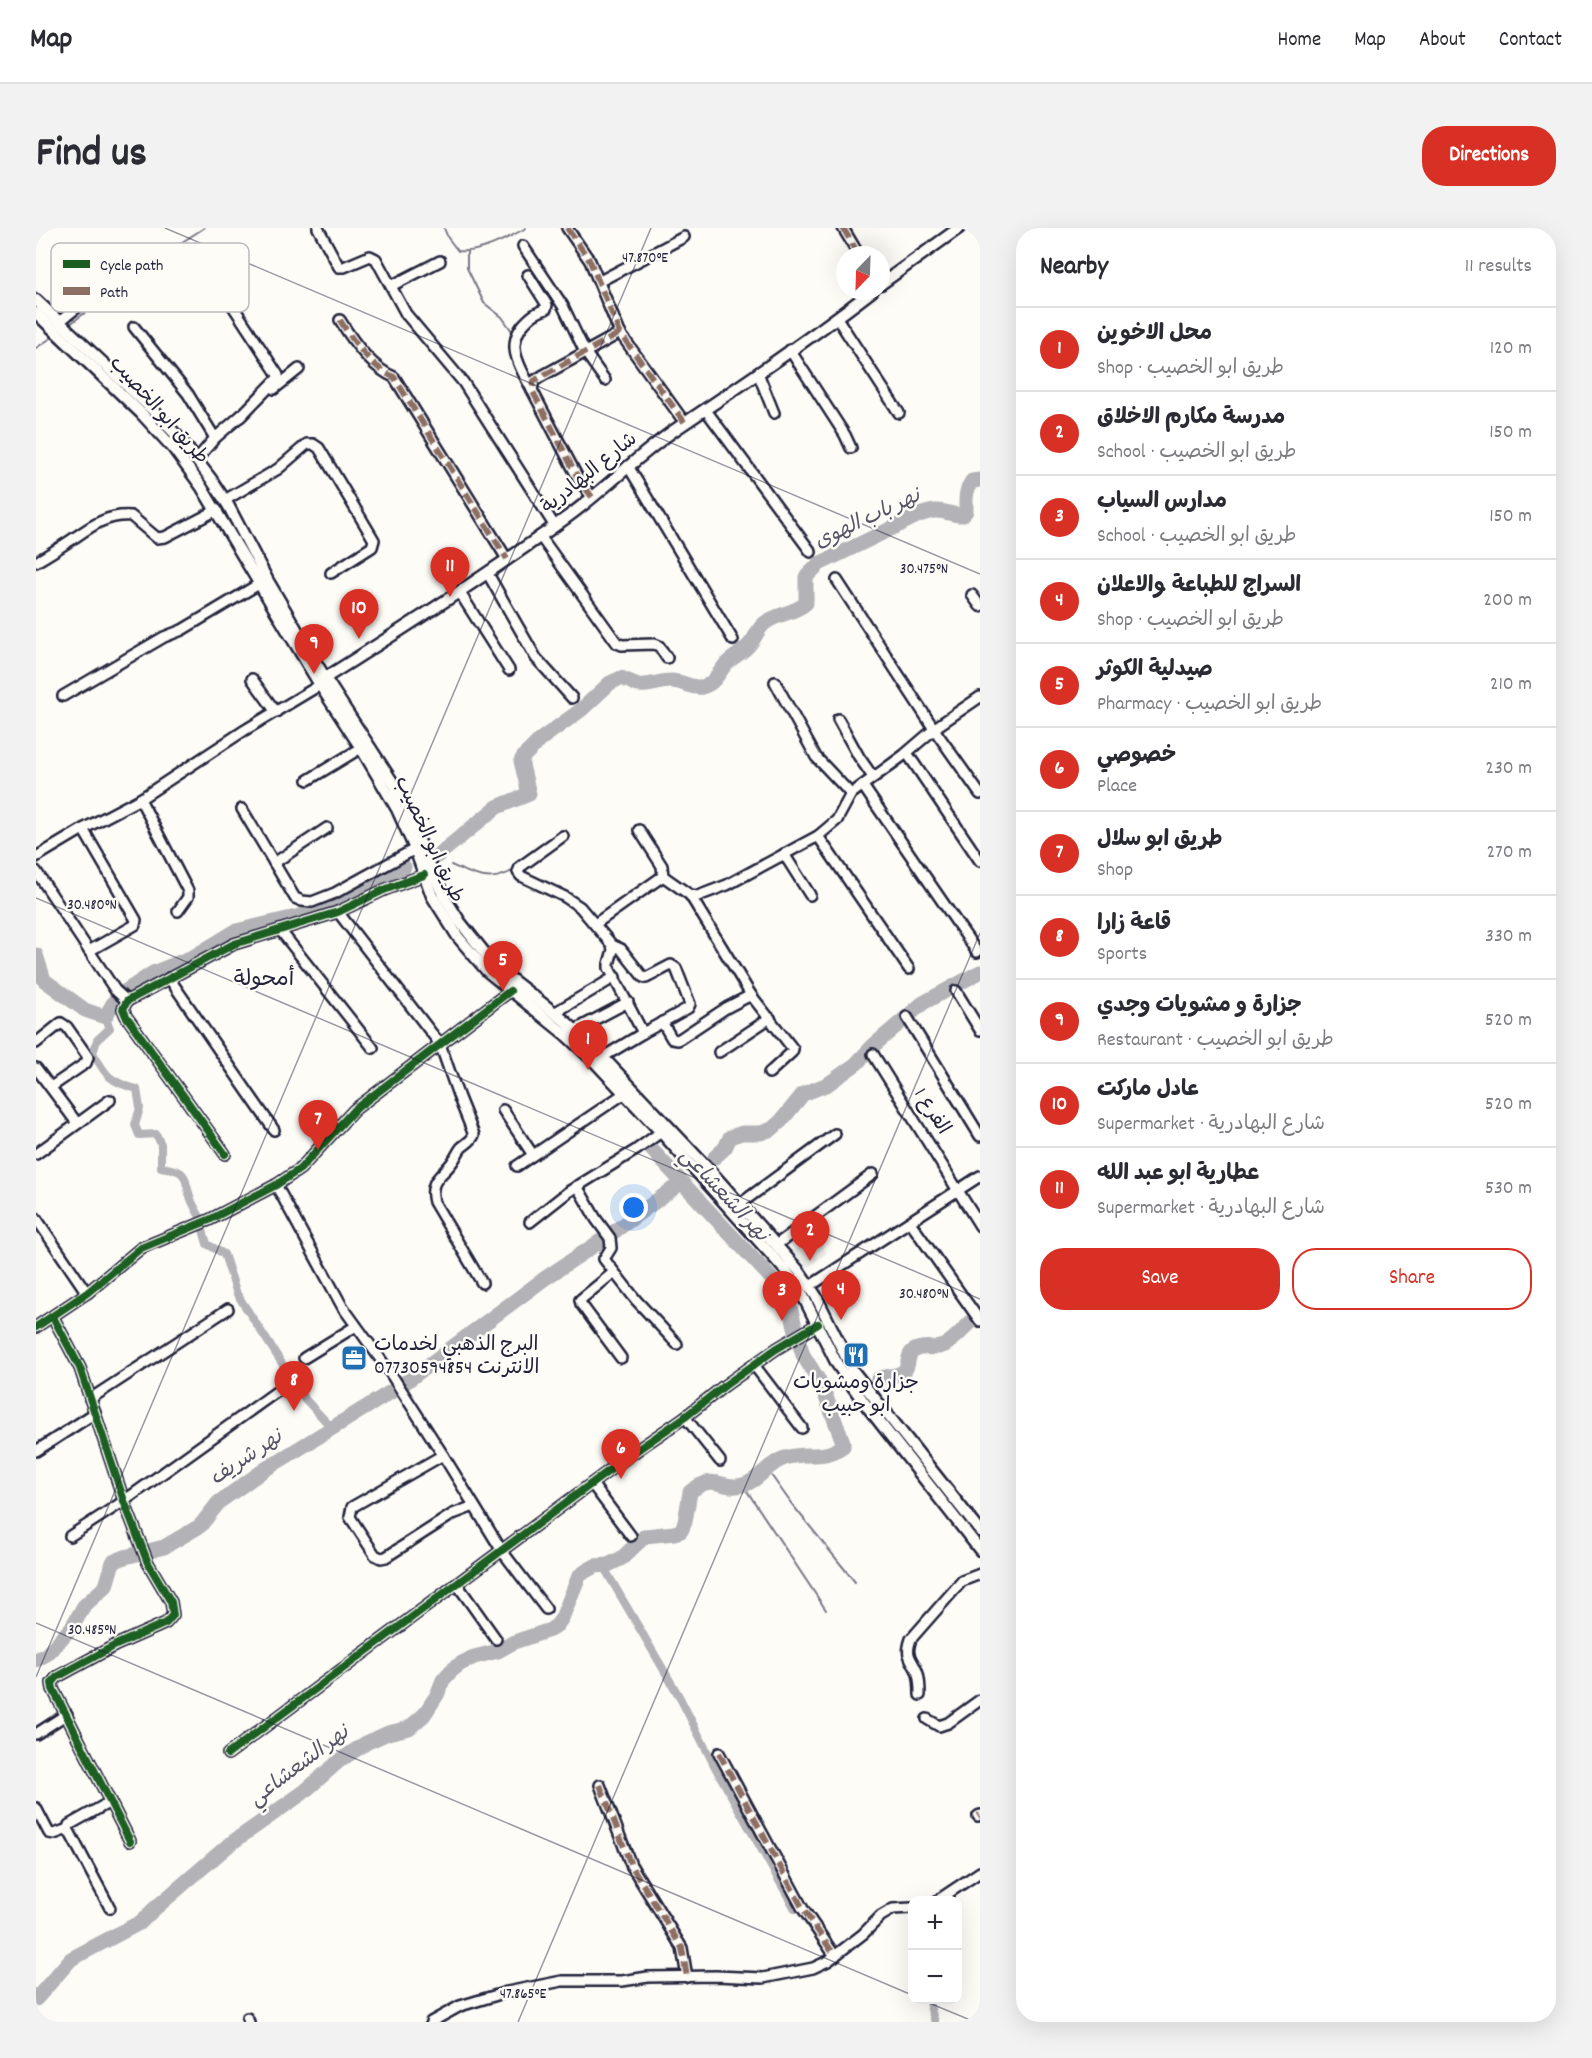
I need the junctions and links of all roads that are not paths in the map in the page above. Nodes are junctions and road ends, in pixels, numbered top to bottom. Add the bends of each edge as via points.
1 (318, 228) edge
2 (567, 228) edge
3 (843, 228) edge
4 (959, 228) edge
5 (684, 237) dead end
6 (524, 246) dead end
7 (854, 246) edge
8 (440, 261) dead end
9 (528, 275) dead end
10 (890, 278) edge
11 (600, 281) junction
12 (391, 286) junction
13 (36, 300) edge
14 (860, 300) edge
15 (72, 312) edge
16 (237, 312) edge
17 (36, 313) edge
18 (837, 318) junction
19 (340, 320) dead end
20 (59, 322) junction
21 (134, 327) dead end
22 (620, 333) junction
23 (790, 350) junction
24 (585, 352) junction
25 (299, 369) dead end
26 (758, 372) junction
27 (605, 380) dead end
28 (532, 390) junction
29 (705, 409) junction
30 (774, 413) dead end
31 (899, 413) dead end
32 (240, 417) junction
33 (685, 423) junction
34 (215, 438) junction
35 (851, 448) dead end
36 (197, 459) junction
37 (628, 466) junction
38 (592, 497) junction
39 (225, 500) junction
40 (217, 510) junction
41 (230, 521) junction
42 (554, 525) junction
43 (540, 536) junction
44 (811, 552) dead end
45 (507, 559) junction
46 (36, 562) edge
47 (332, 573) dead end
48 (488, 574) junction
49 (837, 580) dead end
50 (260, 584) junction
51 (460, 593) junction
52 (972, 595) dead end
53 (980, 606) edge
54 (734, 640) dead end
55 (667, 658) dead end
56 (509, 670) dead end
57 (252, 680) dead end
58 (322, 682) junction
59 (775, 682) dead end
60 (63, 696) dead end
61 (980, 697) edge
62 (572, 698) dead end
63 (276, 712) junction
64 (838, 719) dead end
65 (934, 729) junction
66 (361, 748) junction
67 (907, 753) junction
68 (873, 777) junction
69 (308, 780) dead end
70 (863, 786) junction
71 (851, 794) junction
72 (980, 794) edge
73 (140, 799) junction
74 (242, 808) dead end
75 (327, 828) dead end
76 (83, 829) junction
77 (639, 830) dead end
78 (563, 836) dead end
79 (818, 836) junction
80 (415, 849) junction
81 (37, 854) edge
82 (784, 854) junction
83 (980, 861) edge
84 (273, 863) junction
85 (36, 871) edge
86 (424, 875) junction
87 (663, 876) junction
88 (690, 895) junction
89 (810, 895) dead end
90 (178, 911) dead end
91 (338, 912) junction
92 (595, 924) junction
93 (280, 930) junction
94 (612, 945) junction
95 (89, 951) junction
96 (977, 952) dead end
97 (480, 955) junction
98 (909, 969) dead end
99 (615, 977) junction
100 (168, 978) junction
101 (510, 991) junction
102 (956, 991) dead end
103 (751, 995) junction
104 (121, 996) junction
105 (628, 1002) junction
106 (554, 1013) junction
107 (907, 1017) dead end
108 (770, 1018) junction
109 (662, 1022) junction
110 (575, 1030) junction
111 (980, 1030) edge
112 (643, 1033) junction
113 (36, 1043) edge
114 (440, 1044) junction
115 (373, 1048) dead end
116 (719, 1052) dead end
117 (873, 1054) dead end
118 (603, 1057) junction
119 (36, 1068) edge
120 (769, 1073) dead end
121 (51, 1087) junction
122 (625, 1093) junction
123 (110, 1100) dead end
124 (502, 1110) dead end
125 (77, 1123) junction
126 (274, 1130) dead end
127 (661, 1132) junction
128 (835, 1134) dead end
129 (980, 1136) edge
130 (36, 1154) edge
131 (225, 1154) dead end
132 (532, 1155) junction
133 (517, 1166) dead end
134 (873, 1174) dead end
135 (980, 1176) edge
136 (276, 1185) junction
137 (577, 1186) junction
138 (958, 1190) junction
139 (740, 1204) junction
140 (36, 1218) edge
141 (530, 1222) dead end
142 (910, 1222) junction
143 (980, 1226) edge
144 (777, 1245) junction
145 (613, 1273) junction
146 (482, 1283) dead end
147 (810, 1286) junction
148 (87, 1293) junction
149 (228, 1309) dead end
150 (53, 1317) junction
151 (978, 1317) edge
152 (818, 1324) junction
153 (356, 1326) junction
154 (36, 1328) edge
155 (677, 1344) dead end
156 (304, 1358) dead end
157 (621, 1358) dead end
158 (754, 1365) junction
159 (291, 1382) dead end
160 (90, 1399) junction
161 (95, 1413) junction
162 (685, 1417) junction
163 (802, 1428) dead end
164 (906, 1436) junction
165 (897, 1444) junction
166 (36, 1451) edge
167 (443, 1455) junction
168 (720, 1461) dead end
169 (592, 1484) junction
170 (124, 1501) junction
171 (474, 1506) junction
172 (980, 1530) edge
173 (70, 1536) dead end
174 (631, 1536) dead end
175 (980, 1550) edge
176 (502, 1551) junction
177 (980, 1574) edge
178 (457, 1584) junction
179 (546, 1609) dead end
180 (496, 1639) dead end
181 (920, 1695) dead end
182 (980, 1700) edge
183 (67, 1714) junction
184 (927, 1719) dead end
185 (36, 1734) edge
186 (719, 1753) dead end
187 (228, 1754) dead end
188 (600, 1785) dead end
189 (110, 1802) junction
190 (36, 1808) edge
191 (68, 1828) junction
192 (130, 1841) dead end
193 (980, 1872) edge
194 (944, 1896) edge
195 (110, 1908) dead end
196 (908, 1908) edge
197 (834, 1956) junction
198 (687, 1977) junction
199 (431, 2022) edge

1 - 12 street via 339,267 370,256 376,259
2 - 11 street
3 - 7 street
4 - 10 main road
5 - 11 street
6 - 24 street via 563,306
8 - 12 street
9 - 28 street via 547,305 532,314 518,332 513,348
11 - 22 street
12 - 42 street via 406,314 463,382
13 - 20 main road, طريق ابو الخصيب
14 - 18 main road, شارع البهادرية
15 - 20 street
16 - 32 street via 278,375
17 - 40 main road, طريق ابو الخصيب via 141,413 174,449
18 - 23 main road, شارع البهادرية
18 - 31 street
19 - 45 street via 352,341 383,372 394,377
20 - 36 main road, طريق ابو الخصيب via 148,405
21 - 34 street via 188,394
22 - 24 street
22 - 33 street
23 - 26 main road, شارع البهادرية
23 - 35 street
24 - 27 street
24 - 28 street via 534,381
25 - 32 street
26 - 29 main road, شارع البهادرية
26 - 30 street
28 - 38 street
29 - 33 main road, شارع البهادرية
29 - 44 street
32 - 34 street
33 - 37 main road, شارع البهادرية
34 - 36 street
36 - 39 main road, طريق ابو الخصيب
37 - 38 main road, شارع البهادرية
37 - 54 street
38 - 42 main road, شارع البهادرية
39 - 41 main road, طريق ابو الخصيب
39 - 47 street via 278,469 308,444 319,448 374,540 372,547
40 - 41 main road, طريق ابو الخصيب
40 - 46 street via 157,538 131,516 116,516 88,527
41 - 50 main road, طريق ابو الخصيب
41 - 58 main road, طريق ابو الخصيب via 268,581
42 - 43 main road, شارع البهادرية
43 - 45 main road, شارع البهادرية
43 - 55 street via 617,643 654,644
45 - 48 main road, شارع البهادرية
48 - 51 main road, شارع البهادرية
48 - 62 street via 536,658
49 - 65 street
50 - 58 main road, طريق ابو الخصيب
50 - 60 street
51 - 56 street
51 - 58 main road, شارع البهادرية
52 - 53 street
57 - 63 street
58 - 63 street
58 - 66 main road, طريق ابو الخصيب
58 - 97 main road, طريق ابو الخصيب via 395,786 448,904
59 - 71 street via 816,757
61 - 65 street
63 - 73 street
64 - 68 street
65 - 67 street
65 - 72 street
66 - 69 street
66 - 80 main road, طريق ابو الخصيب
67 - 68 street
67 - 83 street
68 - 70 street
70 - 71 street
70 - 96 street
71 - 79 street via 837,820
73 - 76 street
73 - 90 street via 188,891
74 - 84 street
75 - 84 street
76 - 81 street
76 - 95 street via 136,921
77 - 87 street via 662,866
78 - 92 street via 518,872 572,901
79 - 82 street
79 - 98 street
80 - 84 street via 312,902 295,898
80 - 86 main road, طريق ابو الخصيب
82 - 88 street via 727,885 698,896
82 - 89 street
85 - 95 street
86 - 91 street
86 - 97 main road, طريق ابو الخصيب via 447,924
87 - 88 street
87 - 92 street
88 - 103 street
91 - 93 street
91 - 114 street
92 - 94 street
93 - 100 street via 234,945
93 - 115 street
94 - 99 street via 609,964
94 - 109 street via 621,949 643,977 671,965 676,968 690,1004
95 - 104 street
97 - 101 main road, طريق ابو الخصيب
97 - 106 main road, طريق ابو الخصيب
99 - 105 street
99 - 106 street
100 - 104 street
100 - 126 street
101 - 114 street
101 - 122 main road, طريق ابو الخصيب via 566,1035
102 - 111 street
103 - 108 street
103 - 109 street via 678,1040 672,1039
104 - 131 street via 126,1016
105 - 110 street
105 - 112 street
106 - 110 main road, طريق ابو الخصيب
107 - 129 street
108 - 116 street
108 - 120 street via 793,1049
109 - 112 street
110 - 118 main road, طريق ابو الخصيب
112 - 118 street
113 - 121 street via 61,1023 88,1058
114 - 136 street via 354,1110 300,1169
114 - 146 street via 474,1135 438,1176 432,1194
117 - 138 street, الفرع 1
118 - 139 main road, طريق ابو الخصيب
119 - 121 street
121 - 125 street
122 - 127 main road, طريق ابو الخصيب
122 - 132 street
123 - 125 street
124 - 132 street
125 - 130 street
127 - 137 street
127 - 152 main road, طريق ابو الخصيب via 785,1270
128 - 139 street
132 - 133 street
134 - 144 street
135 - 138 street
136 - 148 street via 209,1221 141,1248
136 - 153 street
137 - 141 street
137 - 145 street via 610,1238 611,1248 604,1259
138 - 142 street
138 - 143 street, الفرع 1
139 - 144 main road, طريق ابو الخصيب
140 - 148 street
142 - 147 street
142 - 151 street
144 - 147 main road, طريق ابو الخصيب
145 - 155 street
145 - 157 street via 580,1304
147 - 164 main road, طريق ابو الخصيب via 853,1371
148 - 150 street
149 - 160 street
150 - 154 street
150 - 160 street via 80,1368
152 - 158 street
152 - 165 main road, طريق ابو الخصيب via 847,1379
153 - 156 street
153 - 167 street
158 - 162 street
158 - 163 street
159 - 170 street
160 - 161 street
161 - 166 street
161 - 170 street
162 - 168 street
162 - 169 street
164 - 165 main road
164 - 172 main road, طريق ابو الخصيب
165 - 175 main road, طريق ابو الخصيب
167 - 171 street
167 - 171 street via 352,1507 350,1518 375,1555 386,1557 453,1514
169 - 174 street
169 - 176 street
170 - 173 street
170 - 183 street via 148,1563 171,1602 173,1615 166,1623 57,1677 53,1689
171 - 176 street
176 - 178 street
176 - 179 street
177 - 181 street via 962,1581 911,1639 907,1649 917,1672
178 - 180 street
178 - 187 street
182 - 184 street via 948,1723 939,1726
183 - 185 street
183 - 189 street
186 - 197 street via 803,1909
188 - 198 street via 631,1864 682,1948
189 - 191 street
189 - 192 street
190 - 191 street via 49,1833
191 - 195 street
193 - 194 street
196 - 197 street via 894,1909 881,1916
197 - 198 street via 813,1968 763,1978
198 - 199 street via 562,1982 460,2006

